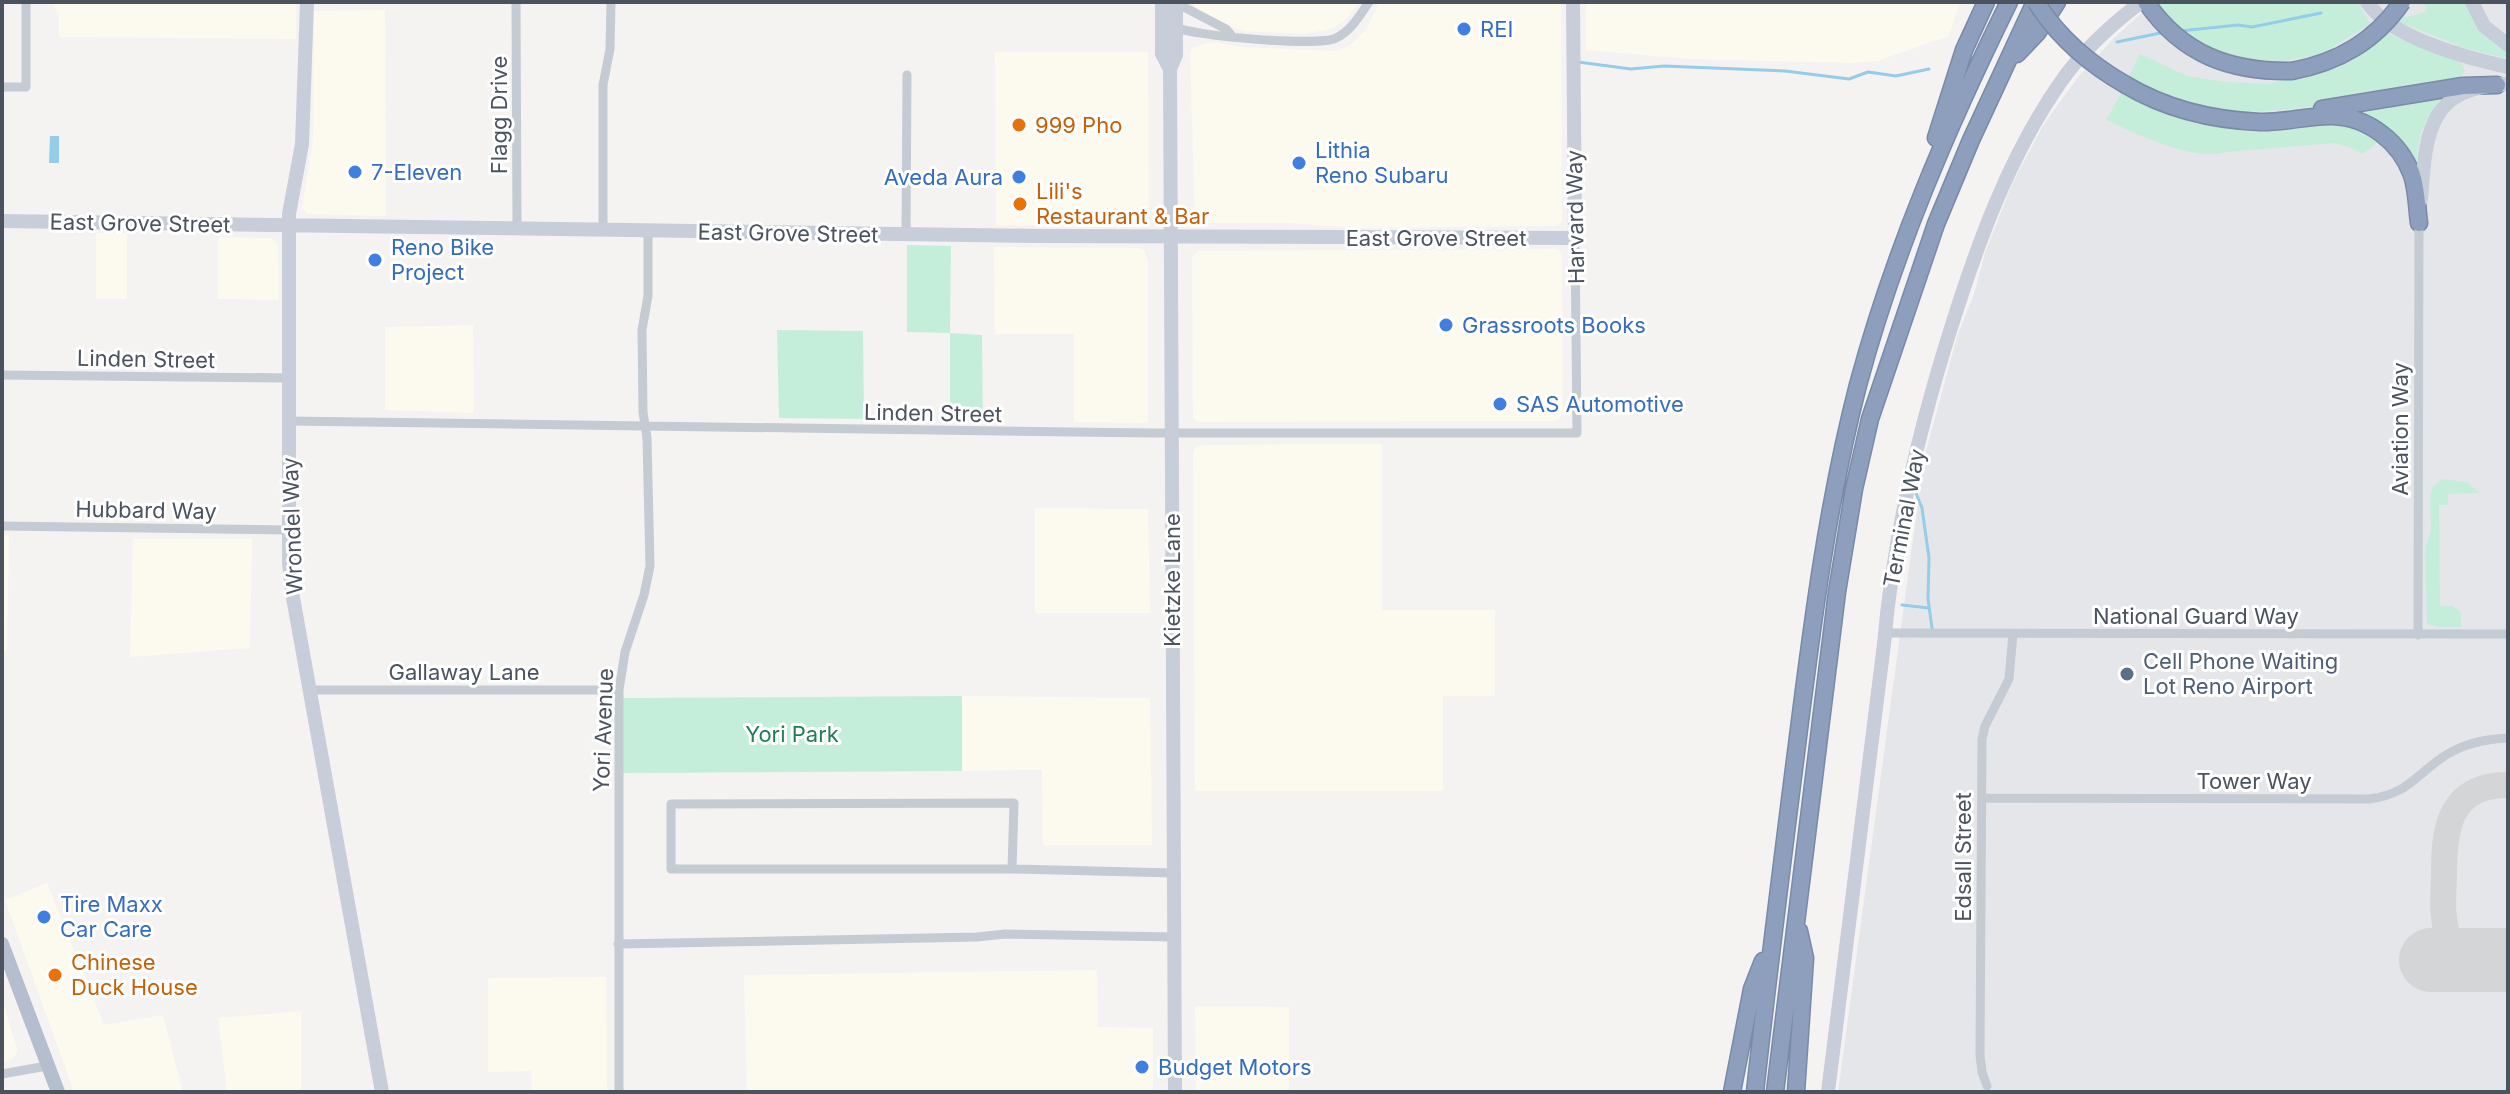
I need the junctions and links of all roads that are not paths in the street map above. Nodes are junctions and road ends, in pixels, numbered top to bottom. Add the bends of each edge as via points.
1 (26, 2) edge
2 (307, 2) edge
3 (516, 2) edge
4 (611, 2) edge
5 (1162, 2) edge
6 (1176, 2) edge
7 (1369, 2) edge
8 (1573, 2) edge
9 (1986, 2) edge
10 (2009, 2) edge
11 (2036, 2) edge
12 (2057, 2) edge
13 (2144, 2) edge
14 (2367, 2) edge
15 (2402, 2) edge
16 (2472, 2) edge
17 (1176, 29) junction
18 (1231, 35) junction
19 (2508, 45) edge
20 (2007, 64) junction
21 (2508, 67) edge
22 (1170, 69) junction
23 (907, 75) dead end
24 (2502, 85) edge
25 (2, 87) edge
26 (2250, 121) junction
27 (1924, 186) junction
28 (2, 221) edge
29 (2419, 223) junction
30 (289, 225) junction
31 (517, 229) junction
32 (603, 230) junction
33 (648, 230) junction
34 (906, 235) junction
35 (1170, 237) junction
36 (1575, 238) junction
37 (2, 375) edge
38 (290, 378) junction
39 (289, 421) junction
40 (645, 426) junction
41 (1577, 433) joint
42 (1172, 434) junction
43 (2, 526) edge
44 (289, 530) junction
45 (1885, 633) junction
46 (2013, 634) junction
47 (2508, 634) edge
48 (2418, 635) junction
49 (310, 690) junction
50 (619, 690) junction
51 (2508, 738) edge
52 (1982, 798) junction
53 (1012, 869) junction
54 (1174, 873) junction
55 (1796, 921) junction
56 (1174, 937) junction
57 (1771, 941) junction
58 (2, 944) edge
59 (618, 944) junction
60 (47, 1066) junction
61 (2, 1074) edge
62 (1987, 1086) dead end
63 (57, 1091) edge
64 (382, 1092) edge
65 (619, 1092) edge
66 (1175, 1092) edge
67 (1732, 1092) edge
68 (1755, 1092) edge
69 (1775, 1092) edge
70 (1796, 1092) edge
71 (1828, 1092) edge

1 - 25 street via 26,87
2 - 30 street, Wrondel Way via 302,144
3 - 31 street, Flagg Drive
4 - 32 street via 603,85
5 - 17 street
5 - 22 street, Kietzke Lane via 1162,54
6 - 17 street, Kietzke Lane
6 - 18 street
7 - 18 street via 1349,30 1333,40
8 - 36 street, Harvard Way
9 - 27 highway via 1943,111
10 - 27 highway
11 - 20 highway
11 - 26 highway, bridge via 2068,42 2143,95 2194,114
12 - 20 highway
13 - 15 highway, bridge via 2178,38 2208,57 2264,72 2292,71 2348,53 2384,26
13 - 45 street, Terminal Way via 2090,46 2059,84 1991,213 1928,405 1889,584
14 - 21 street via 2398,30
16 - 19 street via 2484,26
17 - 18 street
17 - 22 street, Kietzke Lane
20 - 55 highway via 1936,224 1870,419 1837,592
22 - 35 street, Kietzke Lane
23 - 34 street
24 - 26 highway via 2463,86
24 - 29 street via 2477,88 2454,99 2431,124 2424,147
26 - 29 highway via 2335,116 2375,129 2409,169
27 - 57 highway via 1868,350 1829,513
28 - 30 street, East Grove Street
29 - 48 street, Aviation Way
30 - 31 street, East Grove Street
30 - 38 street, Wrondel Way
31 - 32 street, East Grove Street
32 - 33 street, East Grove Street
33 - 34 street, East Grove Street
33 - 40 street, Yori Avenue via 642,330
34 - 35 street, East Grove Street
35 - 36 street, East Grove Street
35 - 42 street, Kietzke Lane
36 - 41 street, Harvard Way
37 - 38 street, Linden Street
38 - 39 street, Wrondel Way
39 - 40 street, Linden Street
39 - 44 street, Wrondel Way
40 - 42 street, Linden Street
40 - 50 street, Yori Avenue via 650,566
41 - 42 street, Linden Street
42 - 54 street, Kietzke Lane
43 - 44 street, Hubbard Way
44 - 49 street, Wrondel Way via 290,577
45 - 46 street, National Guard Way
45 - 71 street, Terminal Way
46 - 48 street, National Guard Way
46 - 52 street, Edsall Street via 2009,679 1982,739
47 - 48 street, National Guard Way
49 - 50 street, Gallaway Lane
49 - 64 street, Wrondel Way
50 - 59 street, Yori Avenue
51 - 52 street, Tower Way via 2467,745 2406,788 2369,799
52 - 62 street, Edsall Street via 1980,1055
53 - 53 street via 671,869 671,804 1014,803
53 - 54 street
54 - 56 street, Kietzke Lane
55 - 69 highway
55 - 70 highway via 1805,958
56 - 59 street via 1005,934
56 - 66 street, Kietzke Lane
57 - 67 highway via 1752,989
57 - 68 highway
58 - 60 main road
59 - 65 street, Yori Avenue
60 - 61 street
60 - 63 main road

